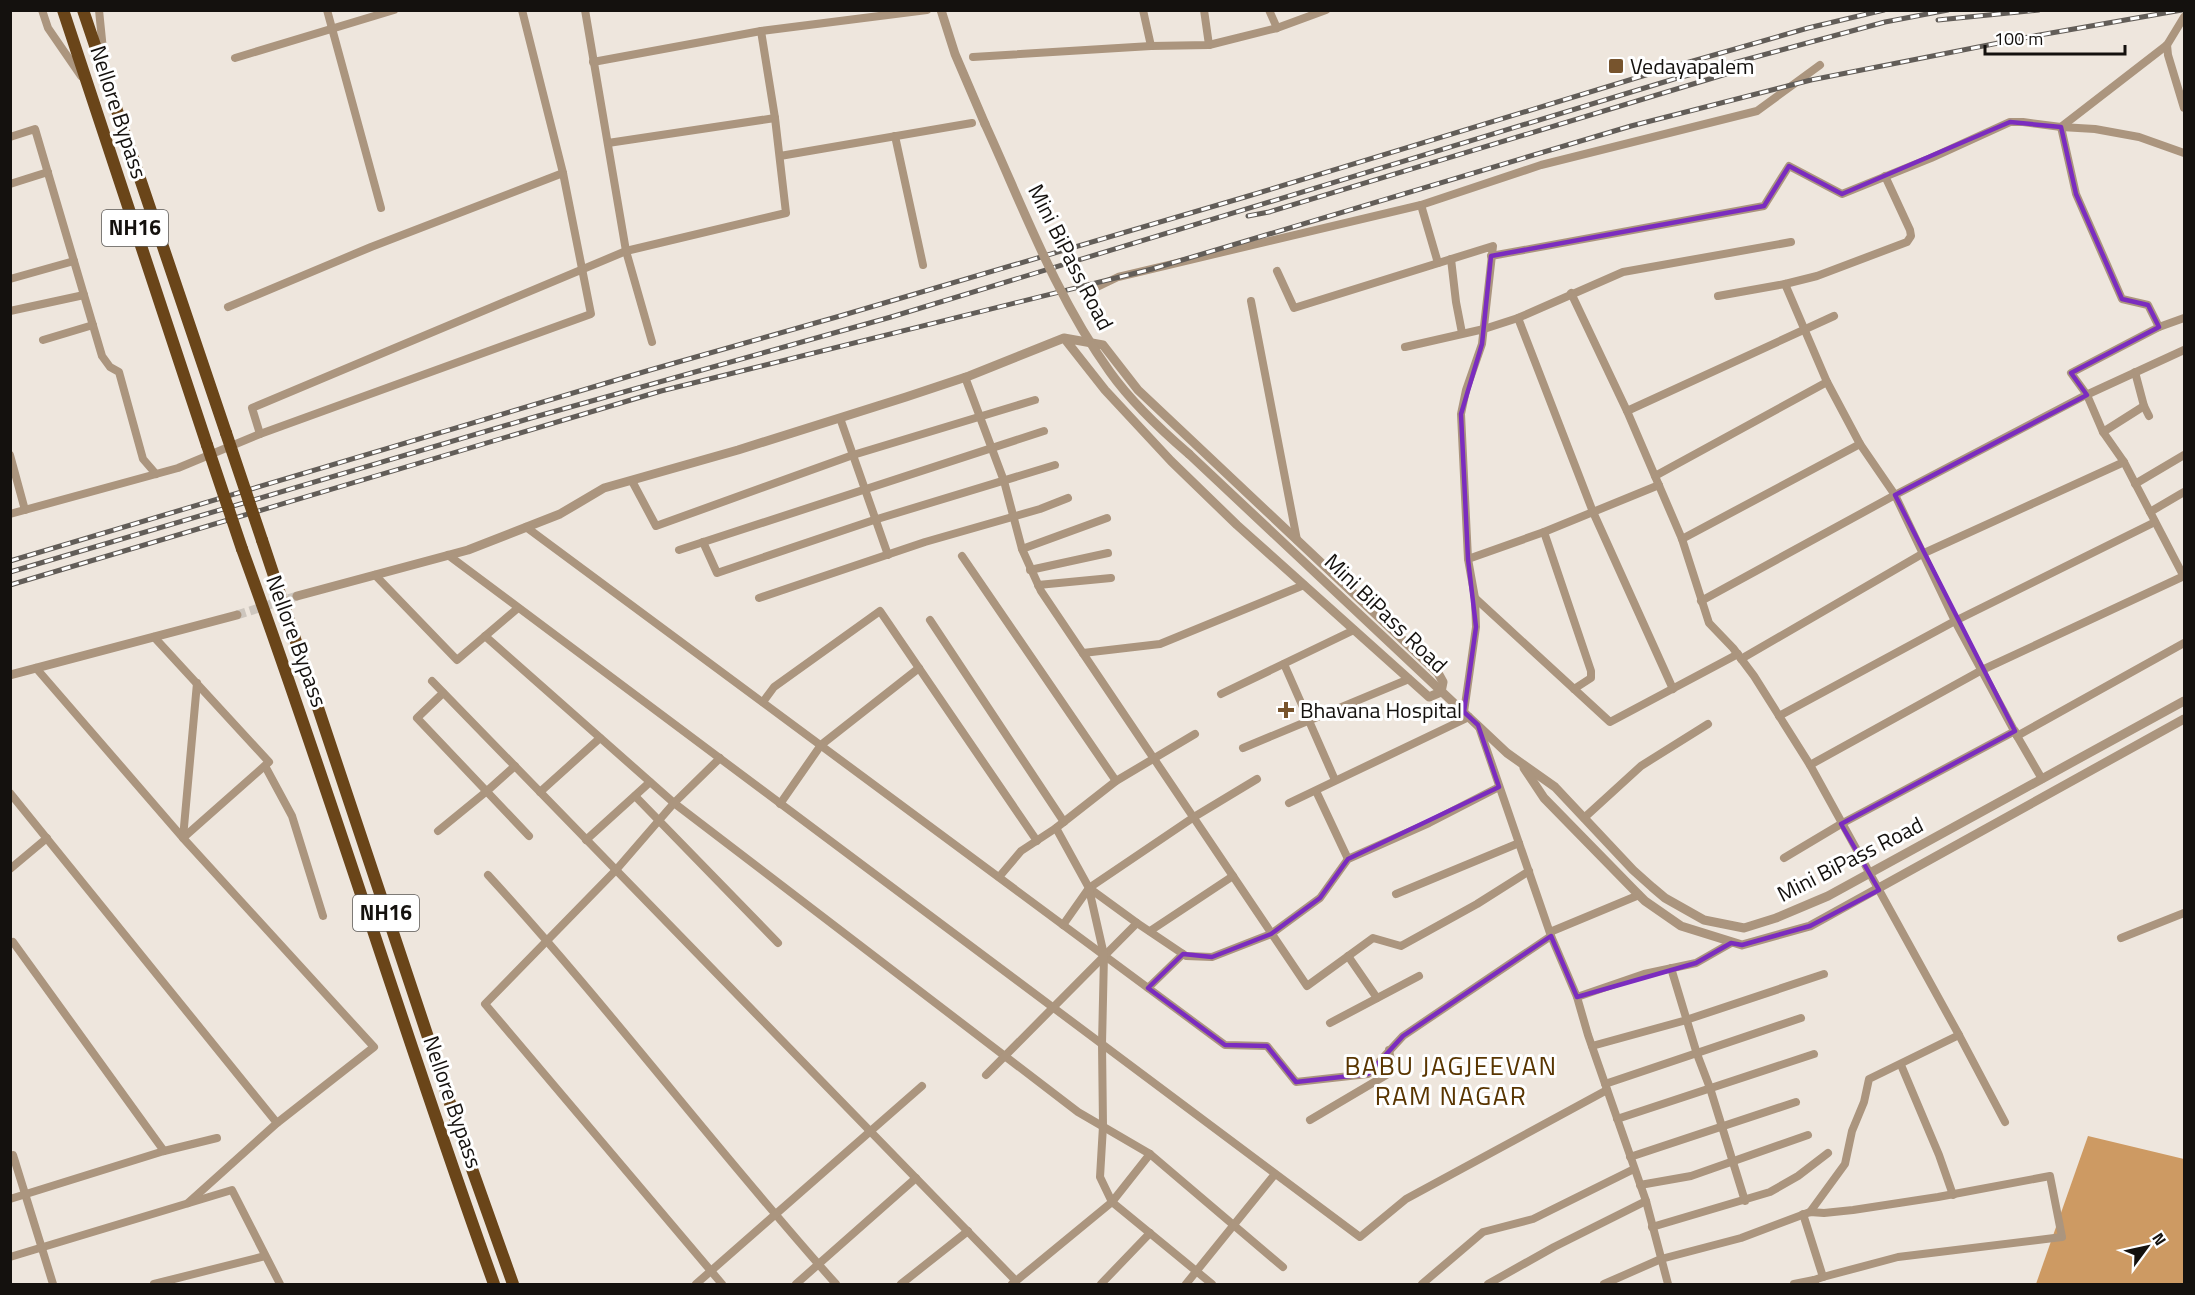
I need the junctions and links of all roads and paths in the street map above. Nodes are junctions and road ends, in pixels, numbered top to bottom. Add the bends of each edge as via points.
1 (42, 10) edge
2 (63, 10) edge
3 (83, 10) edge
4 (99, 10) edge
5 (327, 10) edge
6 (394, 10) edge
7 (522, 10) edge
8 (585, 10) edge
9 (927, 10) edge
10 (941, 10) edge
11 (1143, 10) edge
12 (1204, 10) edge
13 (1269, 10) edge
14 (1326, 10) edge
15 (2184, 17) edge
16 (1276, 28) junction
17 (332, 29) junction
18 (761, 31) junction
19 (1209, 45) junction
20 (2167, 45) junction
21 (1151, 46) junction
22 (973, 57) dead end
23 (235, 58) dead end
24 (593, 62) junction
25 (1821, 65) dead end
26 (106, 77) junction
27 (90, 90) junction
28 (2184, 108) edge
29 (775, 118) junction
30 (972, 123) dead end
31 (2061, 128) junction
32 (895, 136) junction
33 (10, 137) edge
34 (608, 143) junction
35 (2184, 153) edge
36 (780, 156) junction
37 (48, 172) junction
38 (563, 172) junction
39 (1885, 176) junction
40 (10, 184) edge
41 (1422, 205) junction
42 (381, 208) dead end
43 (1791, 242) dead end
44 (626, 251) junction
45 (1491, 256) junction
46 (1451, 259) junction
47 (74, 261) junction
48 (1438, 263) junction
49 (923, 265) dead end
50 (581, 269) junction
51 (1277, 271) dead end
52 (10, 279) edge
53 (1785, 284) junction
54 (1093, 289) dead end
55 (1571, 293) junction
56 (84, 295) junction
57 (1718, 296) dead end
58 (1251, 301) dead end
59 (228, 307) dead end
60 (10, 311) edge
61 (1834, 316) dead end
62 (1518, 318) junction
63 (2184, 318) edge
64 (93, 325) junction
65 (2159, 327) junction
66 (1484, 329) junction
67 (1804, 329) junction
68 (1462, 333) junction
69 (1064, 338) junction
70 (43, 340) dead end
71 (652, 342) dead end
72 (1405, 347) dead end
73 (2184, 350) edge
74 (2135, 372) junction
75 (965, 377) junction
76 (1827, 382) junction
77 (2087, 395) junction
78 (1035, 400) dead end
79 (2144, 406) junction
80 (1627, 411) junction
81 (979, 417) junction
82 (2149, 417) dead end
83 (840, 418) junction
84 (1044, 431) dead end
85 (2103, 432) junction
86 (260, 434) junction
87 (1860, 444) junction
88 (991, 448) junction
89 (10, 454) edge
90 (853, 455) junction
91 (2184, 455) edge
92 (2124, 462) junction
93 (1055, 465) dead end
94 (156, 474) junction
95 (1655, 476) junction
96 (632, 481) junction
97 (1004, 481) junction
98 (2135, 484) junction
99 (1659, 485) junction
100 (865, 489) junction
101 (2184, 492) edge
102 (1895, 495) junction
103 (1068, 498) dead end
104 (25, 510) junction
105 (1593, 512) junction
106 (2150, 512) junction
107 (10, 514) edge
108 (1012, 517) junction
109 (1107, 518) dead end
110 (876, 520) junction
111 (2155, 522) junction
112 (526, 527) junction
113 (1544, 532) junction
114 (1682, 538) junction
115 (1296, 540) junction
116 (704, 542) junction
117 (678, 549) dead end
118 (1022, 549) junction
119 (1108, 553) dead end
120 (1922, 554) junction
121 (448, 555) junction
122 (888, 555) junction
123 (962, 556) dead end
124 (1467, 559) junction
125 (1030, 570) junction
126 (375, 575) junction
127 (2184, 576) edge
128 (1111, 578) dead end
129 (1038, 585) junction
130 (1304, 585) junction
131 (297, 596) tunnel mouth
132 (759, 598) dead end
133 (1475, 598) junction
134 (1701, 602) junction
135 (518, 608) junction
136 (237, 615) tunnel mouth
137 (930, 620) dead end
138 (1955, 621) junction
139 (1354, 630) junction
140 (485, 636) junction
141 (154, 637) junction
142 (2184, 643) edge
143 (1083, 653) junction
144 (1740, 657) junction
145 (1284, 664) junction
146 (36, 668) junction
147 (919, 668) junction
148 (1982, 670) junction
149 (10, 675) edge
150 (1409, 679) junction
151 (432, 681) dead end
152 (197, 683) junction
153 (1574, 689) junction
154 (1672, 689) junction
155 (1441, 692) junction
156 (443, 693) junction
157 (1221, 694) dead end
158 (2184, 701) edge
159 (763, 702) junction
160 (1467, 715) junction
161 (1779, 716) junction
162 (2184, 719) edge
163 (1309, 721) junction
164 (1708, 724) dead end
165 (1478, 725) junction
166 (1195, 734) dead end
167 (2016, 734) junction
168 (600, 738) junction
169 (821, 745) junction
170 (1243, 748) dead end
171 (720, 758) junction
172 (1154, 758) junction
173 (1521, 765) junction
174 (1810, 765) junction
175 (265, 766) junction
176 (515, 766) junction
177 (1257, 779) dead end
178 (2042, 779) junction
179 (1335, 780) junction
180 (1116, 781) junction
181 (650, 782) junction
182 (1499, 787) junction
183 (1316, 791) junction
184 (487, 792) junction
185 (540, 792) junction
186 (10, 794) edge
187 (635, 796) junction
188 (674, 803) junction
189 (1289, 803) dead end
190 (780, 804) junction
191 (1194, 817) junction
192 (1584, 818) junction
193 (659, 820) junction
194 (1064, 822) junction
195 (1841, 824) junction
196 (1056, 828) junction
197 (438, 831) dead end
198 (529, 836) dead end
199 (47, 838) junction
200 (183, 838) junction
201 (586, 840) junction
202 (1037, 841) junction
203 (1519, 843) junction
204 (1784, 858) dead end
205 (1348, 859) junction
206 (10, 869) edge
207 (616, 870) junction
208 (1529, 871) junction
209 (488, 875) dead end
210 (1870, 875) junction
211 (1233, 876) junction
212 (999, 877) junction
213 (1089, 888) junction
214 (1879, 890) junction
215 (1396, 894) dead end
216 (1639, 895) junction
217 (2184, 913) edge
218 (323, 916) dead end
219 (1137, 923) junction
220 (1063, 925) junction
221 (1150, 931) junction
222 (1271, 934) junction
223 (1550, 934) junction
224 (2121, 938) dead end
225 (548, 940) junction
226 (13, 942) dead end
227 (778, 943) dead end
228 (1731, 943) junction
229 (1183, 954) junction
230 (1104, 955) junction
231 (1348, 956) junction
232 (1671, 969) junction
233 (1824, 974) dead end
234 (1419, 976) dead end
235 (1148, 988) junction
236 (1578, 997) junction
237 (1377, 998) junction
238 (1053, 1008) junction
239 (1801, 1018) dead end
240 (1686, 1020) junction
241 (1330, 1023) dead end
242 (1959, 1035) junction
243 (1102, 1044) junction
244 (1592, 1046) junction
245 (1389, 1050) junction
246 (1697, 1054) junction
247 (1814, 1054) dead end
248 (1005, 1056) junction
249 (1901, 1065) junction
250 (986, 1075) dead end
251 (922, 1086) dead end
252 (1606, 1087) junction
253 (1710, 1088) junction
254 (1796, 1102) dead end
255 (1617, 1119) junction
256 (1310, 1120) dead end
257 (2006, 1122) dead end
258 (277, 1123) junction
259 (1102, 1126) junction
260 (1722, 1126) junction
261 (871, 1132) junction
262 (1808, 1135) dead end
263 (217, 1138) dead end
264 (164, 1151) junction
265 (1828, 1153) dead end
266 (1150, 1154) junction
267 (13, 1155) dead end
268 (1630, 1157) junction
269 (1732, 1162) junction
270 (1634, 1169) junction
271 (1275, 1174) junction
272 (916, 1178) junction
273 (1640, 1185) junction
274 (24, 1194) junction
275 (1953, 1195) junction
276 (10, 1199) edge
277 (1646, 1201) junction
278 (1745, 1201) junction
279 (1112, 1202) junction
280 (188, 1203) junction
281 (1806, 1213) junction
282 (775, 1216) junction
283 (1234, 1226) junction
284 (1652, 1227) junction
285 (968, 1231) junction
286 (1150, 1233) junction
287 (41, 1246) junction
288 (265, 1256) junction
289 (10, 1257) edge
290 (1661, 1259) junction
291 (819, 1266) junction
292 (1283, 1268) dead end
293 (1197, 1271) junction
294 (711, 1272) junction
295 (1823, 1277) junction
296 (1814, 1282) edge
297 (1014, 1283) edge
298 (53, 1284) edge
299 (154, 1284) edge
300 (280, 1284) edge
301 (494, 1284) edge
302 (513, 1284) edge
303 (696, 1284) edge
304 (722, 1284) edge
305 (796, 1284) edge
306 (836, 1284) edge
307 (901, 1284) edge
308 (1101, 1284) edge
309 (1186, 1284) edge
310 (1212, 1284) edge
311 (1422, 1284) edge
312 (1488, 1284) edge
313 (1604, 1284) edge
314 (1668, 1284) edge
315 (1794, 1284) edge

1 - 27 street via 48,28
2 - 27 highway, Nellore Bypass / NH16
3 - 26 highway, Nellore Bypass / NH16
4 - 26 street
5 - 17 street
6 - 17 street
7 - 38 street
8 - 24 street
9 - 18 street
10 - 155 street, Mini BiPass Road, bridge via 985,123 1076,318 1111,373 1158,427
11 - 21 street
12 - 19 street
13 - 16 street
14 - 16 street
15 - 20 street
16 - 19 street
17 - 23 street
17 - 42 street
18 - 24 street
18 - 29 street
19 - 21 street
20 - 28 street
20 - 31 street
21 - 22 street
24 - 34 street
25 - 41 street via 1757,111 1542,165
26 - 302 highway, Nellore Bypass / NH16, bridge
27 - 301 highway, Nellore Bypass / NH16, bridge via 242,549
29 - 34 street
29 - 36 street
30 - 32 street
31 - 35 street via 2139,137
31 - 39 street via 2010,122
31 - 65 street via 2076,194 2122,299 2148,305
32 - 36 street
32 - 49 street
33 - 37 street via 35,129
34 - 44 street
36 - 44 street via 786,213
37 - 40 street
37 - 47 street
38 - 50 street
38 - 59 street
39 - 45 street via 1842,194 1789,166 1764,206
39 - 53 street via 1910,230 1907,242
41 - 48 street
41 - 54 street via 1118,277
43 - 55 street via 1623,272
44 - 50 street
44 - 71 street
45 - 46 street via 1493,246
45 - 66 street
46 - 48 street
46 - 68 street
47 - 52 street
47 - 56 street
48 - 51 street via 1294,308
50 - 86 street via 252,408
50 - 86 street via 591,314
53 - 57 street
53 - 67 street
55 - 62 street
55 - 80 street
56 - 60 street
56 - 64 street
58 - 115 street
61 - 67 street
62 - 66 street
62 - 105 street
63 - 65 street
64 - 70 street
64 - 94 street via 102,356 119,372 143,459
65 - 77 street via 2071,373
66 - 68 street
66 - 124 street via 1461,414
67 - 76 street
67 - 80 street
68 - 72 street
69 - 75 street
69 - 115 street via 1103,345 1138,390
69 - 130 street via 1105,390 1171,460
73 - 74 street
74 - 77 street
74 - 79 street
75 - 81 street
75 - 83 street
76 - 87 street
76 - 95 street
77 - 85 street
77 - 102 street
78 - 81 street
79 - 82 street
79 - 85 street
80 - 95 street
81 - 88 street
81 - 90 street
83 - 90 street
83 - 96 street
84 - 88 street
85 - 92 street
86 - 94 street
87 - 102 street
87 - 114 street
88 - 97 street
88 - 100 street
89 - 104 street
90 - 96 street via 656,526
90 - 100 street
91 - 98 street
92 - 98 street
92 - 120 street
93 - 97 street
94 - 104 street
95 - 99 street
96 - 112 street via 604,488 560,514
97 - 108 street
97 - 110 street
98 - 106 street
99 - 105 street
99 - 114 street
100 - 110 street
100 - 116 street
101 - 106 street
102 - 120 street
102 - 134 street
103 - 108 street
104 - 107 street
105 - 113 street
105 - 154 street
106 - 111 street
108 - 118 street
108 - 122 street
109 - 118 street
110 - 116 street via 717,573
110 - 122 street
111 - 127 street
111 - 138 street
112 - 121 street
112 - 159 street
113 - 124 street
113 - 153 street via 1591,671 1591,678
114 - 134 street
115 - 155 street via 1438,673 1443,682
116 - 117 street
118 - 125 street
119 - 125 street
120 - 138 street
120 - 144 street
121 - 126 street
121 - 135 street
122 - 132 street
123 - 180 street
124 - 133 street
125 - 129 street
126 - 131 street
126 - 140 street via 457,660
127 - 148 street
128 - 129 street
129 - 143 street
130 - 139 street
130 - 143 street via 1160,644
133 - 153 street
133 - 160 street
134 - 144 street via 1709,623
135 - 140 street
135 - 171 street
136 - 141 street
137 - 194 street
138 - 148 street
138 - 161 street
139 - 145 street
139 - 150 street
140 - 168 street
141 - 146 street
141 - 152 street
142 - 167 street
143 - 172 street
144 - 154 street
144 - 161 street
145 - 157 street
145 - 163 street
146 - 149 street
146 - 200 street
147 - 159 street via 880,611 774,687
147 - 169 street
147 - 202 street
148 - 167 street
148 - 174 street
150 - 155 street via 1429,698
150 - 163 street
151 - 156 street
152 - 175 street via 269,762
152 - 200 street
153 - 154 street via 1610,722
155 - 160 street, Mini BiPass Road
156 - 176 street
156 - 184 street via 417,718
158 - 178 street, Mini BiPass Road
159 - 169 street
160 - 165 street, Mini BiPass Road
160 - 179 street
161 - 174 street
162 - 214 street
163 - 170 street
163 - 179 street
164 - 192 street via 1641,766
165 - 173 street, Mini BiPass Road
165 - 182 street
166 - 172 street
167 - 178 street
167 - 195 street
168 - 181 street
168 - 185 street
169 - 190 street
169 - 212 street
171 - 188 street
171 - 190 street
172 - 180 street
172 - 191 street
173 - 192 street, Mini BiPass Road via 1555,787
173 - 216 street via 1544,798
174 - 195 street
175 - 200 street
175 - 218 street via 292,816
176 - 184 street
176 - 185 street
177 - 191 street
178 - 210 street, Mini BiPass Road
179 - 183 street
180 - 194 street
181 - 187 street
181 - 188 street
182 - 203 street
182 - 205 street
183 - 189 street
183 - 205 street
184 - 197 street
184 - 198 street
185 - 201 street
186 - 199 street
187 - 193 street
187 - 201 street
188 - 193 street
188 - 248 street
190 - 238 street
191 - 211 street
191 - 213 street
192 - 210 street, Mini BiPass Road via 1652,887 1704,921 1744,928 1776,918
193 - 207 street
193 - 227 street
194 - 196 street
195 - 204 street
195 - 210 street
196 - 202 street
196 - 213 street
199 - 206 street
199 - 258 street
200 - 258 street via 374,1047
201 - 207 street
202 - 212 street via 1022,851
203 - 208 street
203 - 215 street
205 - 222 street via 1320,898
207 - 225 street
207 - 261 street
208 - 223 street
208 - 231 street via 1401,946 1373,938
209 - 225 street
210 - 214 street
211 - 221 street
211 - 222 street
212 - 220 street
213 - 219 street
213 - 220 street
213 - 230 street
214 - 228 street via 1810,926 1742,945
214 - 242 street
216 - 223 street
216 - 228 street via 1681,926
217 - 224 street
219 - 221 street
219 - 230 street
220 - 230 street
221 - 229 street
222 - 229 street via 1212,957
222 - 231 street via 1306,986
223 - 236 street
223 - 245 street via 1403,1036
225 - 282 street
225 - 294 street via 485,1004
226 - 264 street
228 - 232 street via 1696,963
229 - 235 street
230 - 235 street
230 - 238 street
230 - 243 street
231 - 237 street
232 - 236 street
232 - 240 street
233 - 240 street
234 - 237 street
235 - 245 street via 1225,1045 1267,1046 1296,1082 1368,1074
236 - 244 street
237 - 241 street
238 - 243 street
238 - 248 street
239 - 246 street
240 - 244 street
240 - 246 street
242 - 249 street
242 - 257 street
243 - 259 street
243 - 271 street
244 - 252 street
245 - 256 street via 1393,1071
246 - 252 street
246 - 253 street
247 - 253 street
248 - 250 street
248 - 259 street
249 - 275 street
249 - 281 street via 1869,1079 1845,1164
251 - 261 street
252 - 255 street
252 - 271 street via 1406,1199 1360,1238
253 - 255 street
253 - 260 street
254 - 260 street
255 - 268 street
258 - 280 street
259 - 266 street
259 - 279 street via 1100,1176
260 - 268 street
260 - 269 street
261 - 272 street
261 - 282 street
262 - 269 street
263 - 264 street
264 - 274 street
265 - 278 street via 1798,1176
266 - 279 street
266 - 283 street
267 - 274 street
268 - 270 street
269 - 273 street via 1692,1176
269 - 278 street
270 - 273 street
270 - 311 street via 1533,1219 1483,1232
271 - 283 street
272 - 285 street
272 - 291 street
273 - 277 street
274 - 276 street
274 - 287 street
275 - 281 street
275 - 295 street via 2050,1176 2062,1237 1898,1257
277 - 284 street
277 - 312 street
278 - 284 street
279 - 286 street
279 - 297 street
280 - 287 street
280 - 288 street via 232,1190
281 - 290 street via 1741,1239
281 - 295 street
282 - 291 street
282 - 294 street
283 - 292 street
283 - 293 street
284 - 290 street
285 - 297 street
285 - 307 street
286 - 293 street
286 - 308 street
287 - 289 street
287 - 298 street
288 - 299 street
288 - 300 street
290 - 313 street
290 - 314 street
291 - 305 street
291 - 306 street
293 - 309 street
293 - 310 street
294 - 303 street
294 - 304 street
295 - 296 street
296 - 315 street

